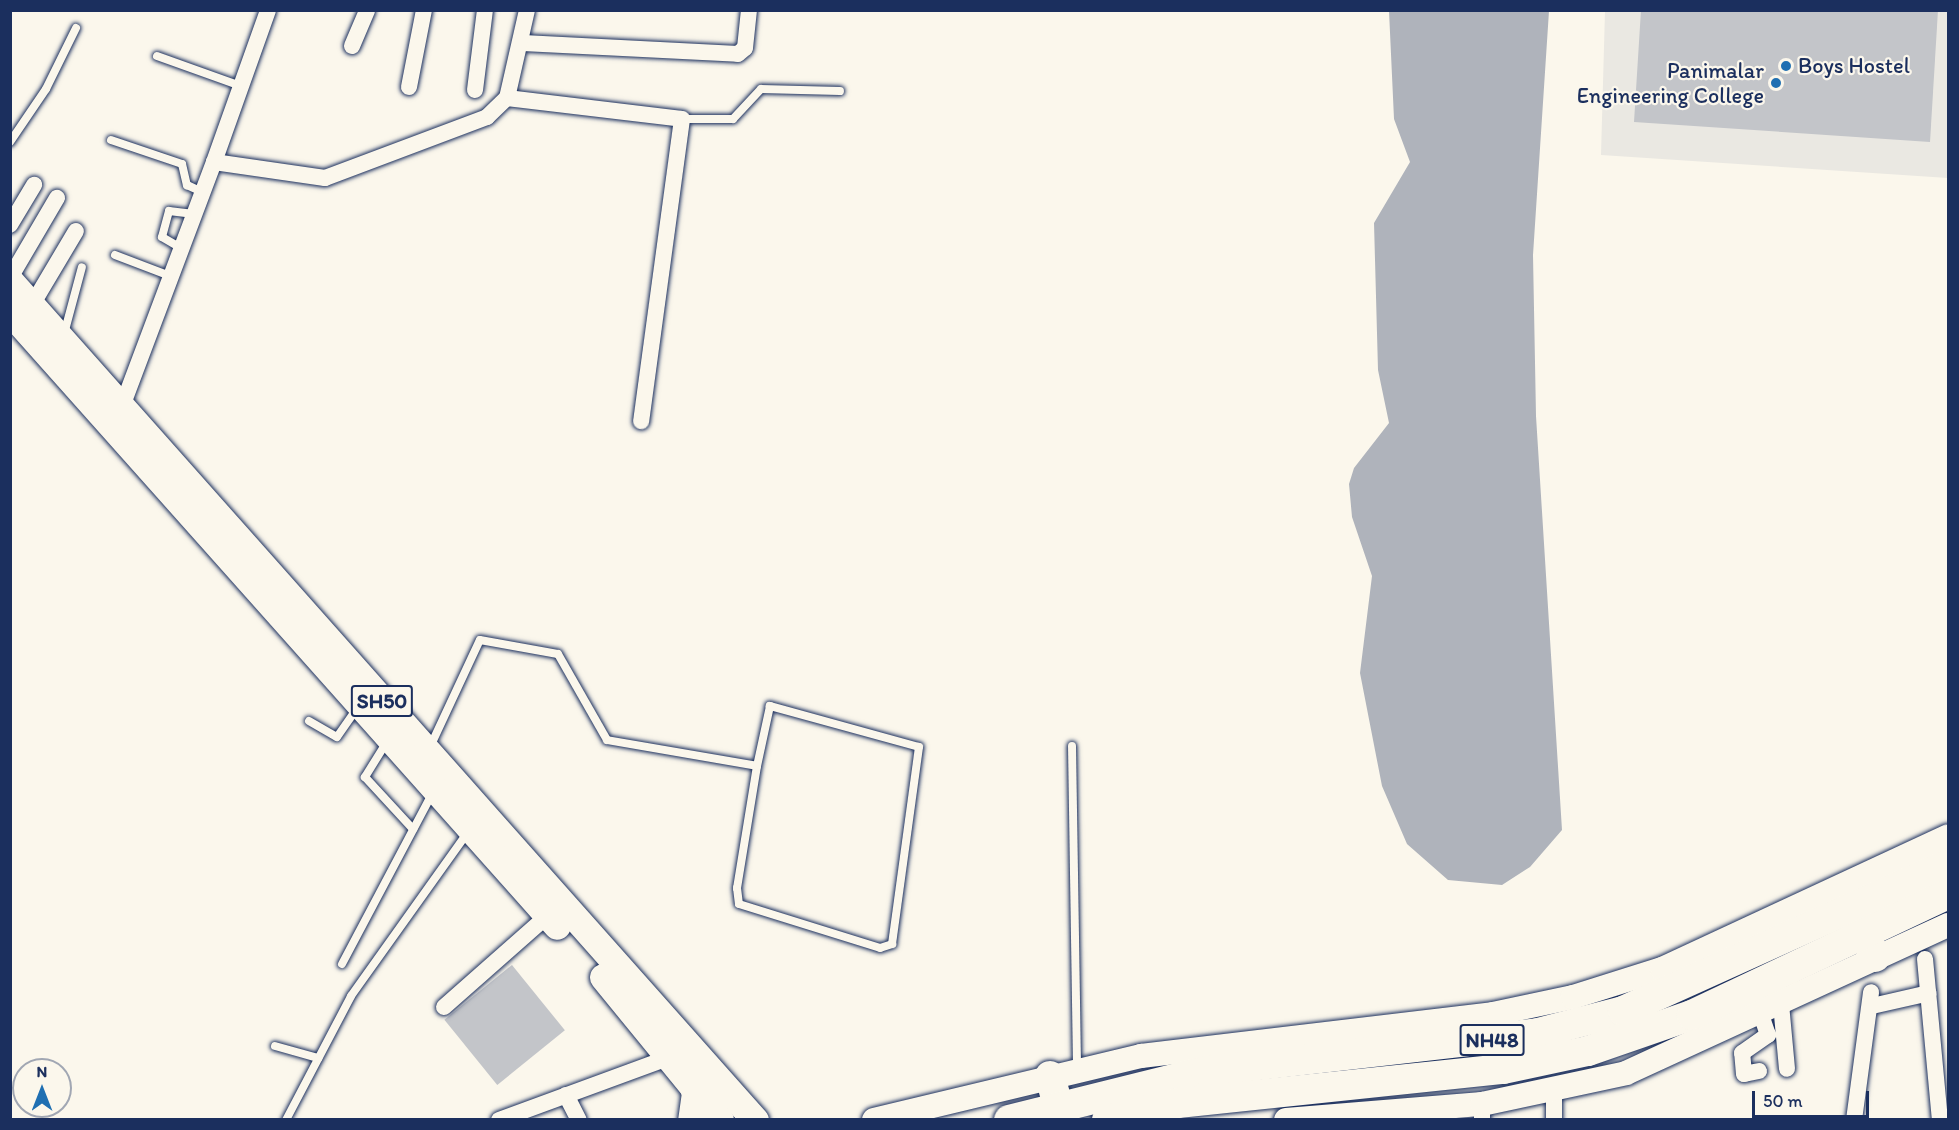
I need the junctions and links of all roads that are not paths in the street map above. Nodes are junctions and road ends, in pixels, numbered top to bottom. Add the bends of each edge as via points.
1 (268, 10) edge
2 (367, 10) edge
3 (424, 10) edge
4 (485, 10) edge
5 (527, 10) edge
6 (749, 10) edge
7 (76, 28) dead end
8 (523, 43) junction
9 (352, 46) dead end
10 (157, 56) dead end
11 (241, 86) junction
12 (409, 87) dead end
13 (475, 90) dead end
14 (840, 91) dead end
15 (507, 98) junction
16 (682, 119) junction
17 (111, 140) dead end
18 (10, 142) edge
19 (214, 162) junction
20 (34, 185) dead end
21 (202, 192) junction
22 (57, 198) dead end
23 (194, 214) junction
24 (10, 225) edge
25 (76, 231) dead end
26 (181, 248) junction
27 (115, 255) dead end
28 (82, 267) dead end
29 (170, 276) junction
30 (10, 280) edge
31 (21, 309) edge
32 (63, 340) junction
33 (118, 418) junction
34 (642, 421) dead end
35 (359, 705) junction
36 (309, 721) dead end
37 (389, 739) junction
38 (1072, 746) dead end
39 (428, 752) junction
40 (757, 766) junction
41 (434, 789) junction
42 (413, 829) junction
43 (470, 829) junction
44 (1948, 836) edge
45 (1948, 864) edge
46 (1948, 894) edge
47 (554, 910) junction
48 (1948, 925) edge
49 (1869, 944) junction
50 (1925, 959) dead end
51 (342, 964) dead end
52 (1929, 993) junction
53 (444, 1007) dead end
54 (1771, 1009) junction
55 (1503, 1025) junction
56 (276, 1046) dead end
57 (670, 1057) junction
58 (318, 1058) junction
59 (1787, 1069) dead end
60 (1759, 1071) dead end
61 (1064, 1073) junction
62 (688, 1079) junction
63 (1554, 1092) junction
64 (566, 1095) junction
65 (1058, 1105) junction
66 (1482, 1112) edge
67 (1364, 1116) edge
68 (286, 1119) edge
69 (499, 1119) edge
70 (579, 1119) edge
71 (690, 1119) edge
72 (720, 1119) edge
73 (755, 1119) edge
74 (874, 1119) edge
75 (1009, 1119) edge
76 (1107, 1119) edge
77 (1286, 1119) edge
78 (1554, 1119) edge
79 (1854, 1119) edge
80 (1940, 1119) edge

1 - 11 street
2 - 9 street
3 - 12 street
4 - 13 street
5 - 8 street
6 - 8 street via 745,48 738,54
7 - 18 lane via 46,89
8 - 15 street
10 - 11 lane
11 - 19 street
14 - 16 lane via 761,89 733,119
15 - 16 street
15 - 19 street via 487,117 344,175 308,178
16 - 34 street
17 - 21 lane via 182,165 187,185
19 - 21 street
20 - 24 street
21 - 23 street
22 - 30 street
23 - 26 street
23 - 26 lane via 169,211 162,237
25 - 31 street
26 - 29 street
27 - 29 lane
28 - 32 lane
29 - 33 street
30 - 31 main road, SH50
31 - 32 main road, SH50
31 - 33 main road, SH50
32 - 33 main road, SH50
33 - 35 main road, SH50
33 - 39 main road, SH50
35 - 36 lane via 337,737
35 - 37 main road, SH50
37 - 41 main road, SH50
37 - 42 lane via 364,777
38 - 61 lane
39 - 40 lane via 476,644 485,639 558,654 607,740
39 - 47 main road, SH50
40 - 40 lane via 737,888 739,904 880,948 892,944 919,747 770,706
41 - 42 lane
41 - 43 main road, SH50
42 - 51 lane
43 - 47 main road, SH50
43 - 58 lane via 351,996
44 - 55 street via 1662,969
45 - 55 highway, NH48 via 1623,1011
46 - 49 highway, NH48
47 - 53 street
47 - 57 main road, SH50
47 - 73 main road, SH50
48 - 49 street
49 - 54 street
49 - 76 highway, NH48 via 1692,1015 1544,1062 1178,1103
50 - 52 street
52 - 79 street via 1871,999
52 - 80 street
54 - 59 street
54 - 60 street via 1768,1035 1742,1053 1744,1074
54 - 63 street via 1626,1073
55 - 61 street via 1282,1035
55 - 65 highway, NH48 via 1206,1071
56 - 58 lane
57 - 62 main road, SH50
57 - 64 street
58 - 68 lane
61 - 65 highway
61 - 74 street
62 - 71 street via 694,1093
62 - 72 main road, SH50
63 - 66 street
63 - 78 street
64 - 69 street
64 - 70 street
65 - 75 highway, NH48
66 - 67 street
67 - 77 street

